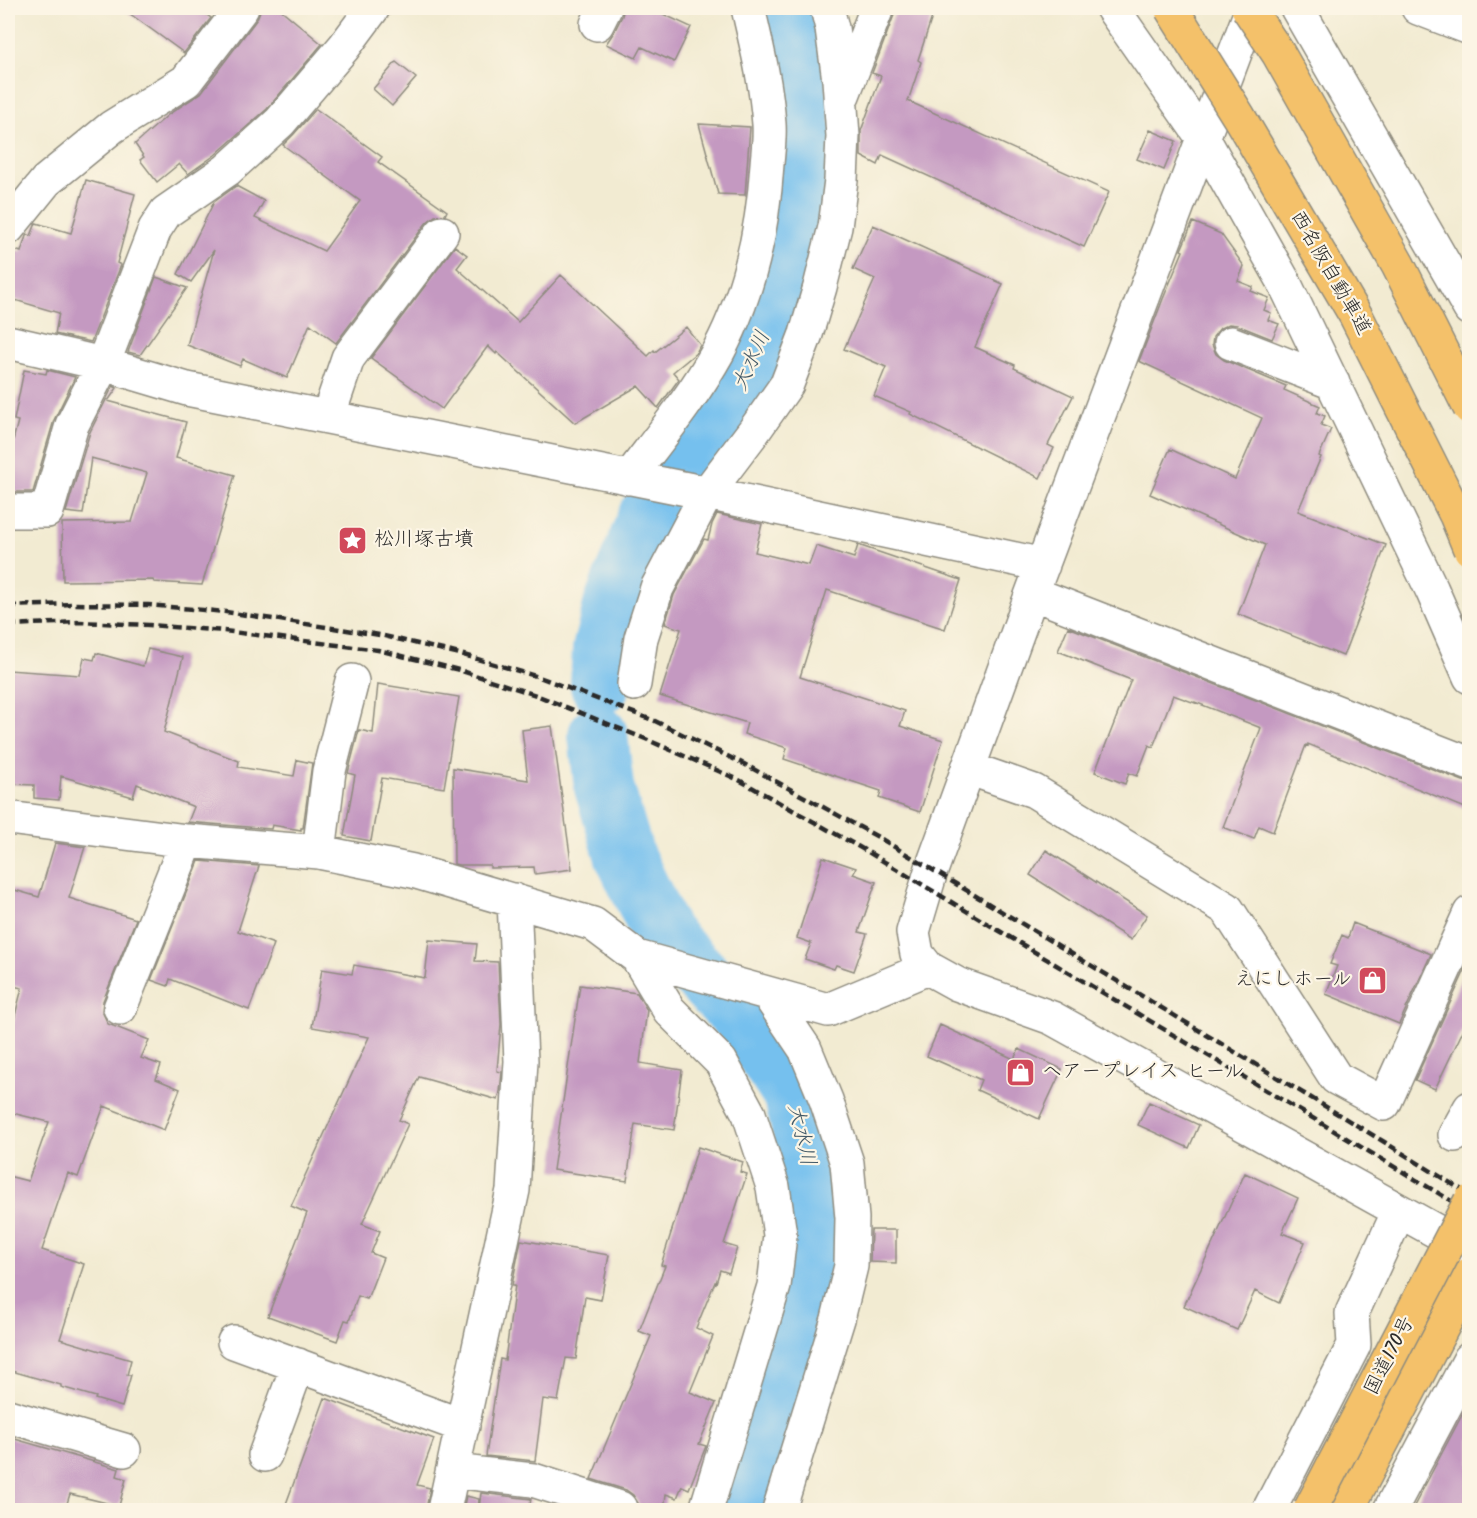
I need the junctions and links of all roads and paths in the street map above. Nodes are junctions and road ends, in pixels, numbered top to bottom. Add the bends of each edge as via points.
1 (242, 8) edge
2 (373, 8) edge
3 (748, 8) edge
4 (827, 8) edge
5 (877, 8) edge
6 (1112, 8) edge
7 (1171, 8) edge
8 (1250, 8) edge
9 (1297, 8) edge
10 (1430, 10) edge
11 (1470, 28) edge
12 (840, 101) junction
13 (1203, 138) junction
14 (8, 228) edge
15 (442, 233) dead end
16 (1470, 309) edge
17 (8, 342) edge
18 (1231, 343) dead end
19 (103, 364) junction
20 (1333, 383) junction
21 (1470, 408) edge
22 (328, 417) junction
23 (635, 479) junction
24 (703, 492) junction
25 (8, 511) edge
26 (1470, 549) edge
27 (1037, 579) junction
28 (1470, 677) edge
29 (352, 681) dead end
30 (634, 684) dead end
31 (1470, 764) edge
32 (968, 768) junction
33 (8, 818) edge
34 (187, 841) junction
35 (319, 852) junction
36 (514, 900) junction
37 (1470, 912) edge
38 (647, 960) junction
39 (928, 968) junction
40 (760, 992) junction
41 (120, 1008) dead end
42 (1470, 1202) edge
43 (1399, 1211) junction
44 (1470, 1250) edge
45 (1470, 1274) edge
46 (234, 1342) dead end
47 (1470, 1359) edge
48 (298, 1365) junction
49 (8, 1416) edge
50 (463, 1426) junction
51 (124, 1450) dead end
52 (266, 1455) dead end
53 (453, 1471) junction
54 (620, 1508) dead end
55 (444, 1510) edge
56 (706, 1510) edge
57 (779, 1510) edge
58 (1269, 1510) edge
59 (1310, 1510) edge
60 (1347, 1510) edge
61 (1390, 1510) edge

1 - 14 street via 186,81 103,133 46,181
2 - 19 street via 280,122 226,170 166,212 155,229
3 - 23 street via 762,65 769,126 765,194 756,250 741,300 718,351
4 - 12 street
5 - 12 street
6 - 13 street
7 - 26 highway, 西名阪自動車道, bridge via 1356,316
8 - 13 street
8 - 21 highway, bridge via 1398,265
9 - 16 street
10 - 11 street
12 - 24 street via 843,136 835,227 806,334 787,384
13 - 20 street via 1283,280
13 - 27 street
15 - 22 street via 348,358
17 - 19 street
18 - 20 street
19 - 22 street via 187,389
19 - 25 street via 72,425 47,511
20 - 28 street
22 - 23 street
23 - 24 street
24 - 27 street
24 - 30 street via 657,588 641,638
27 - 31 street
27 - 32 street
29 - 35 street via 329,771
32 - 37 street via 1034,791 1227,909 1336,1078 1384,1104
32 - 39 street via 925,886 913,932 916,954
33 - 34 street
34 - 35 street
34 - 41 street
35 - 36 street via 413,872
36 - 38 street via 593,924
36 - 50 street via 521,1061 513,1190
38 - 40 street
38 - 56 street via 669,1010 721,1062 749,1114 773,1187 780,1235 774,1286
39 - 40 street via 828,1010
39 - 43 street via 957,984 1052,1018
40 - 57 street via 805,1049 826,1100 847,1163 852,1218 851,1266 838,1319
42 - 59 highway, 国道170号, bridge
43 - 44 street
43 - 58 street via 1352,1313 1354,1345
45 - 60 highway, 国道170号
46 - 48 street
47 - 61 street
48 - 50 street
48 - 52 street
49 - 51 street
50 - 53 street
53 - 54 street via 533,1480
53 - 55 street

